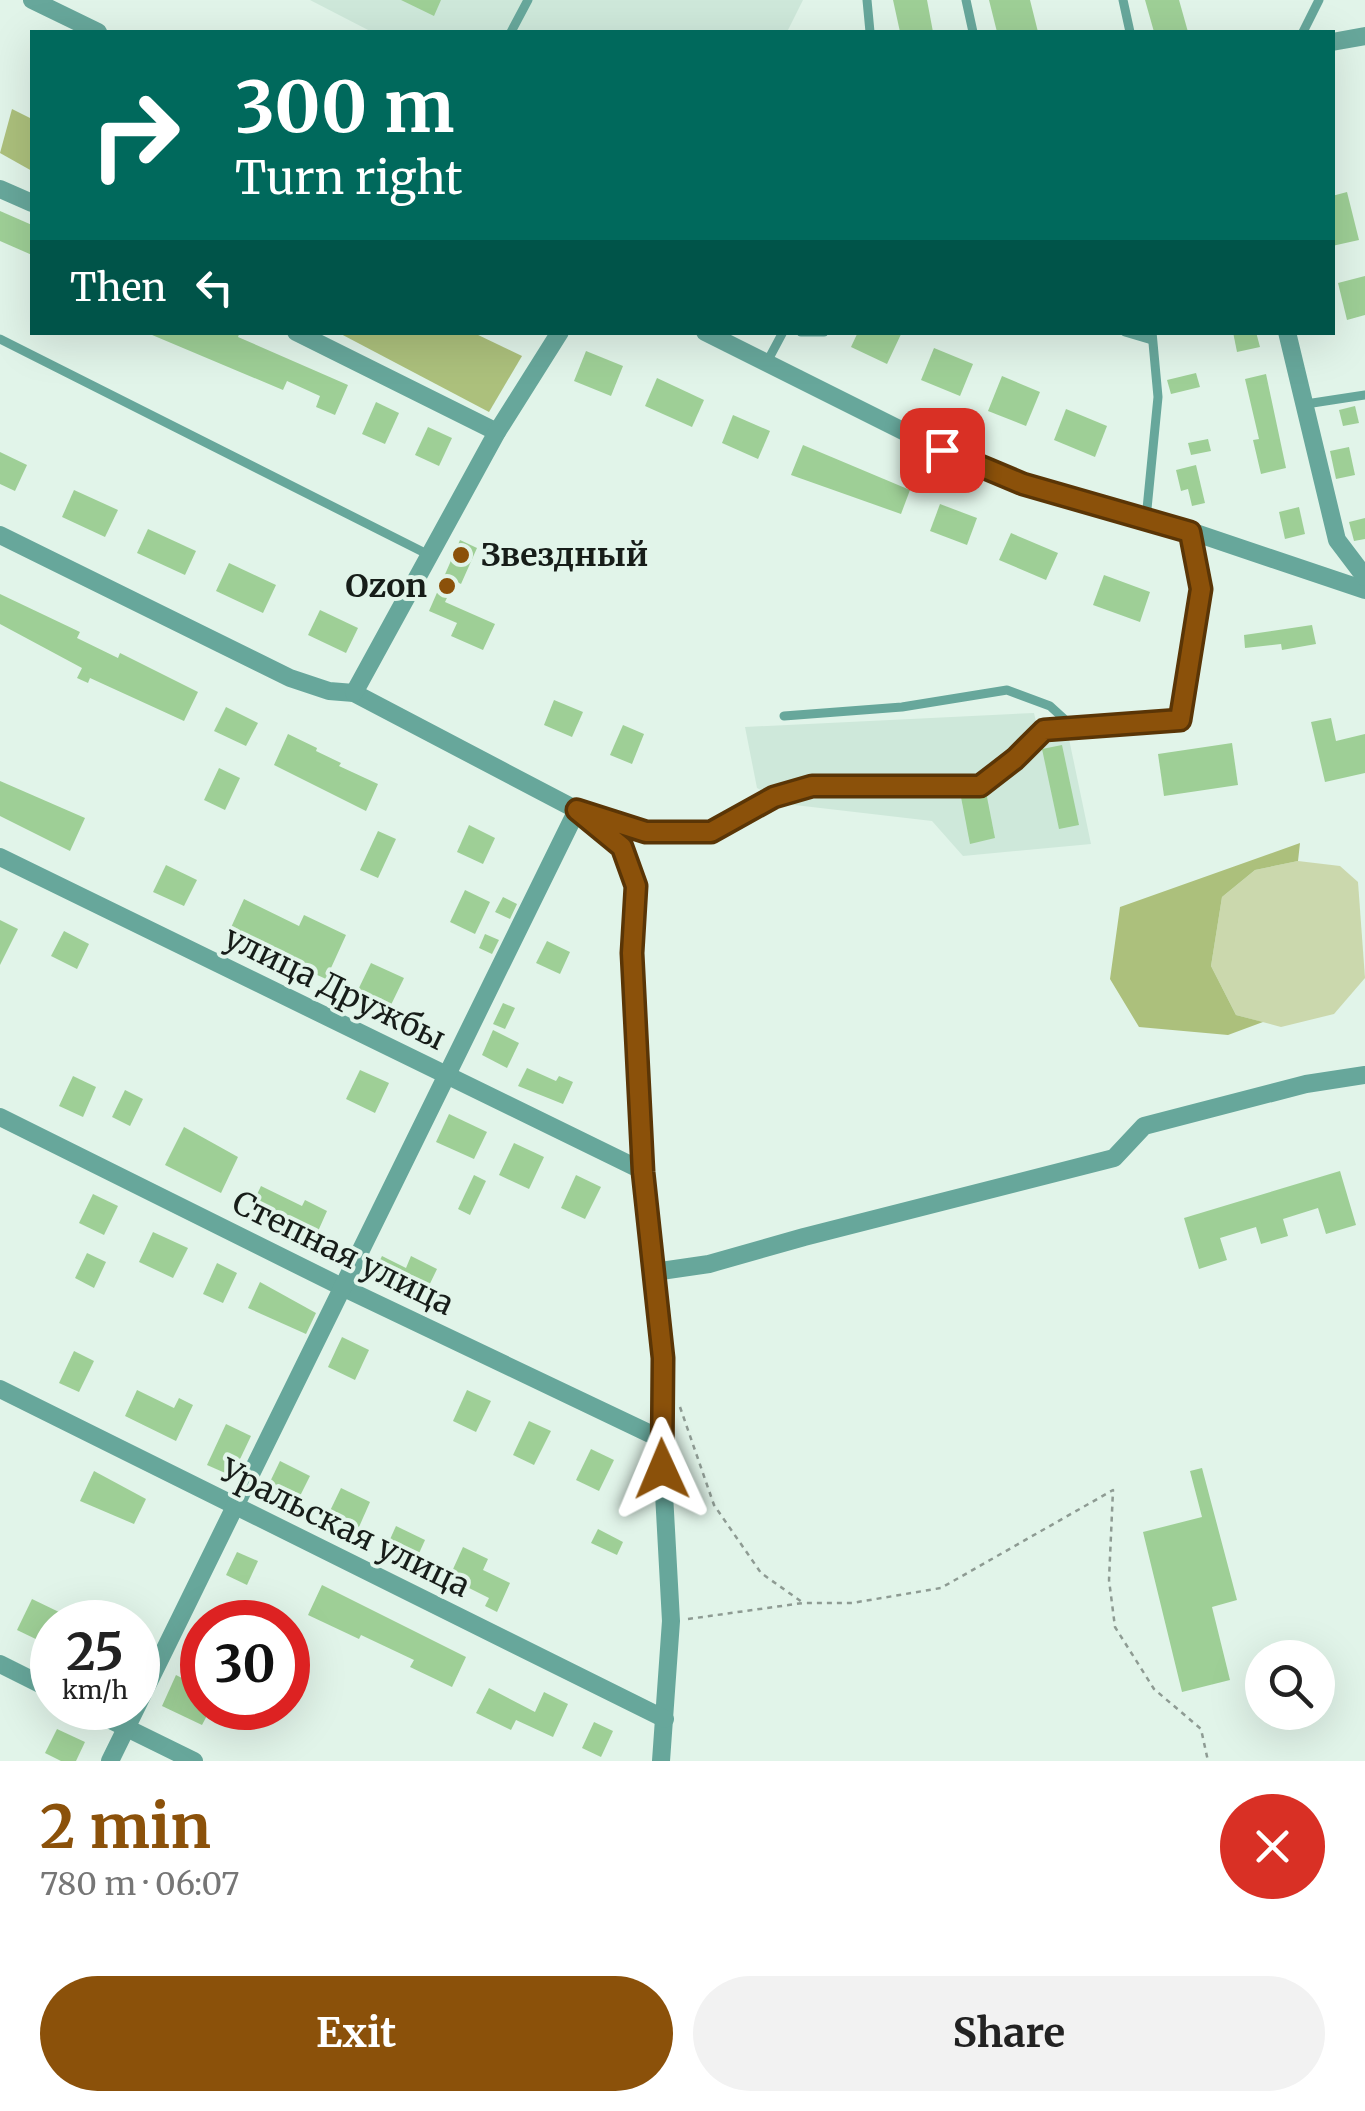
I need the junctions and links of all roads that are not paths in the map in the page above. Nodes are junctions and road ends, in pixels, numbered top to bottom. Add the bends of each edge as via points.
1 (32, 0) edge
2 (528, 0) edge
3 (866, 0) edge
4 (966, 0) edge
5 (1123, 0) edge
6 (1319, 0) edge
7 (94, 30) edge
8 (512, 30) edge
9 (870, 30) edge
10 (973, 30) edge
11 (1130, 30) edge
12 (1304, 30) edge
13 (1365, 36) edge
14 (1335, 41) edge
15 (0, 189) edge
16 (30, 203) edge
17 (302, 335) edge
18 (558, 335) edge
19 (711, 335) edge
20 (781, 335) edge
21 (1288, 335) edge
22 (1152, 336) edge
23 (0, 339) edge
24 (766, 364) junction
25 (1365, 395) edge
26 (1306, 404) junction
27 (497, 432) junction
28 (1146, 518) junction
29 (1190, 532) junction
30 (0, 535) edge
31 (429, 554) junction
32 (1365, 577) edge
33 (1365, 590) edge
34 (354, 692) junction
35 (784, 716) dead end
36 (1073, 727) junction
37 (577, 810) junction
38 (0, 857) edge
39 (1365, 1075) edge
40 (448, 1077) junction
41 (0, 1116) edge
42 (643, 1172) junction
43 (654, 1272) junction
44 (344, 1288) junction
45 (0, 1389) edge
46 (661, 1438) junction
47 (236, 1508) junction
48 (160, 1663) edge
49 (0, 1664) edge
50 (30, 1679) edge
51 (665, 1719) junction
52 (127, 1730) edge
53 (132, 1730) edge
54 (110, 1761) edge
55 (194, 1761) edge
56 (661, 1761) edge

1 - 7 street
2 - 8 lane
3 - 9 lane
4 - 10 lane
5 - 11 lane
6 - 12 lane
13 - 14 street
15 - 16 street
17 - 27 street
18 - 27 street
19 - 24 street
20 - 24 lane
21 - 26 street
22 - 28 lane via 1158,397
23 - 31 lane
24 - 28 street via 967,464
25 - 26 lane
26 - 32 street via 1337,540
27 - 31 street
28 - 29 street
29 - 33 street
29 - 36 lane via 1201,589 1180,720
30 - 34 street via 290,678 329,692
31 - 34 street
34 - 37 street
35 - 36 lane via 1007,690 1050,706
36 - 37 lane via 1044,730 980,786 812,786 774,797 711,832 646,832
37 - 40 street
37 - 42 street via 622,847 636,886 632,953
38 - 40 street, улица Дружбы
39 - 43 street via 1144,1126 1114,1158 709,1264
40 - 42 street, улица Дружбы
40 - 44 street
41 - 44 street, Степная улица
42 - 43 street
43 - 46 street via 663,1358
44 - 46 street, Степная улица
44 - 47 street
45 - 47 street, Уральская улица
46 - 51 street via 671,1621
47 - 48 street
47 - 51 street, Уральская улица
49 - 50 street
51 - 56 street
52 - 54 street
53 - 55 street

